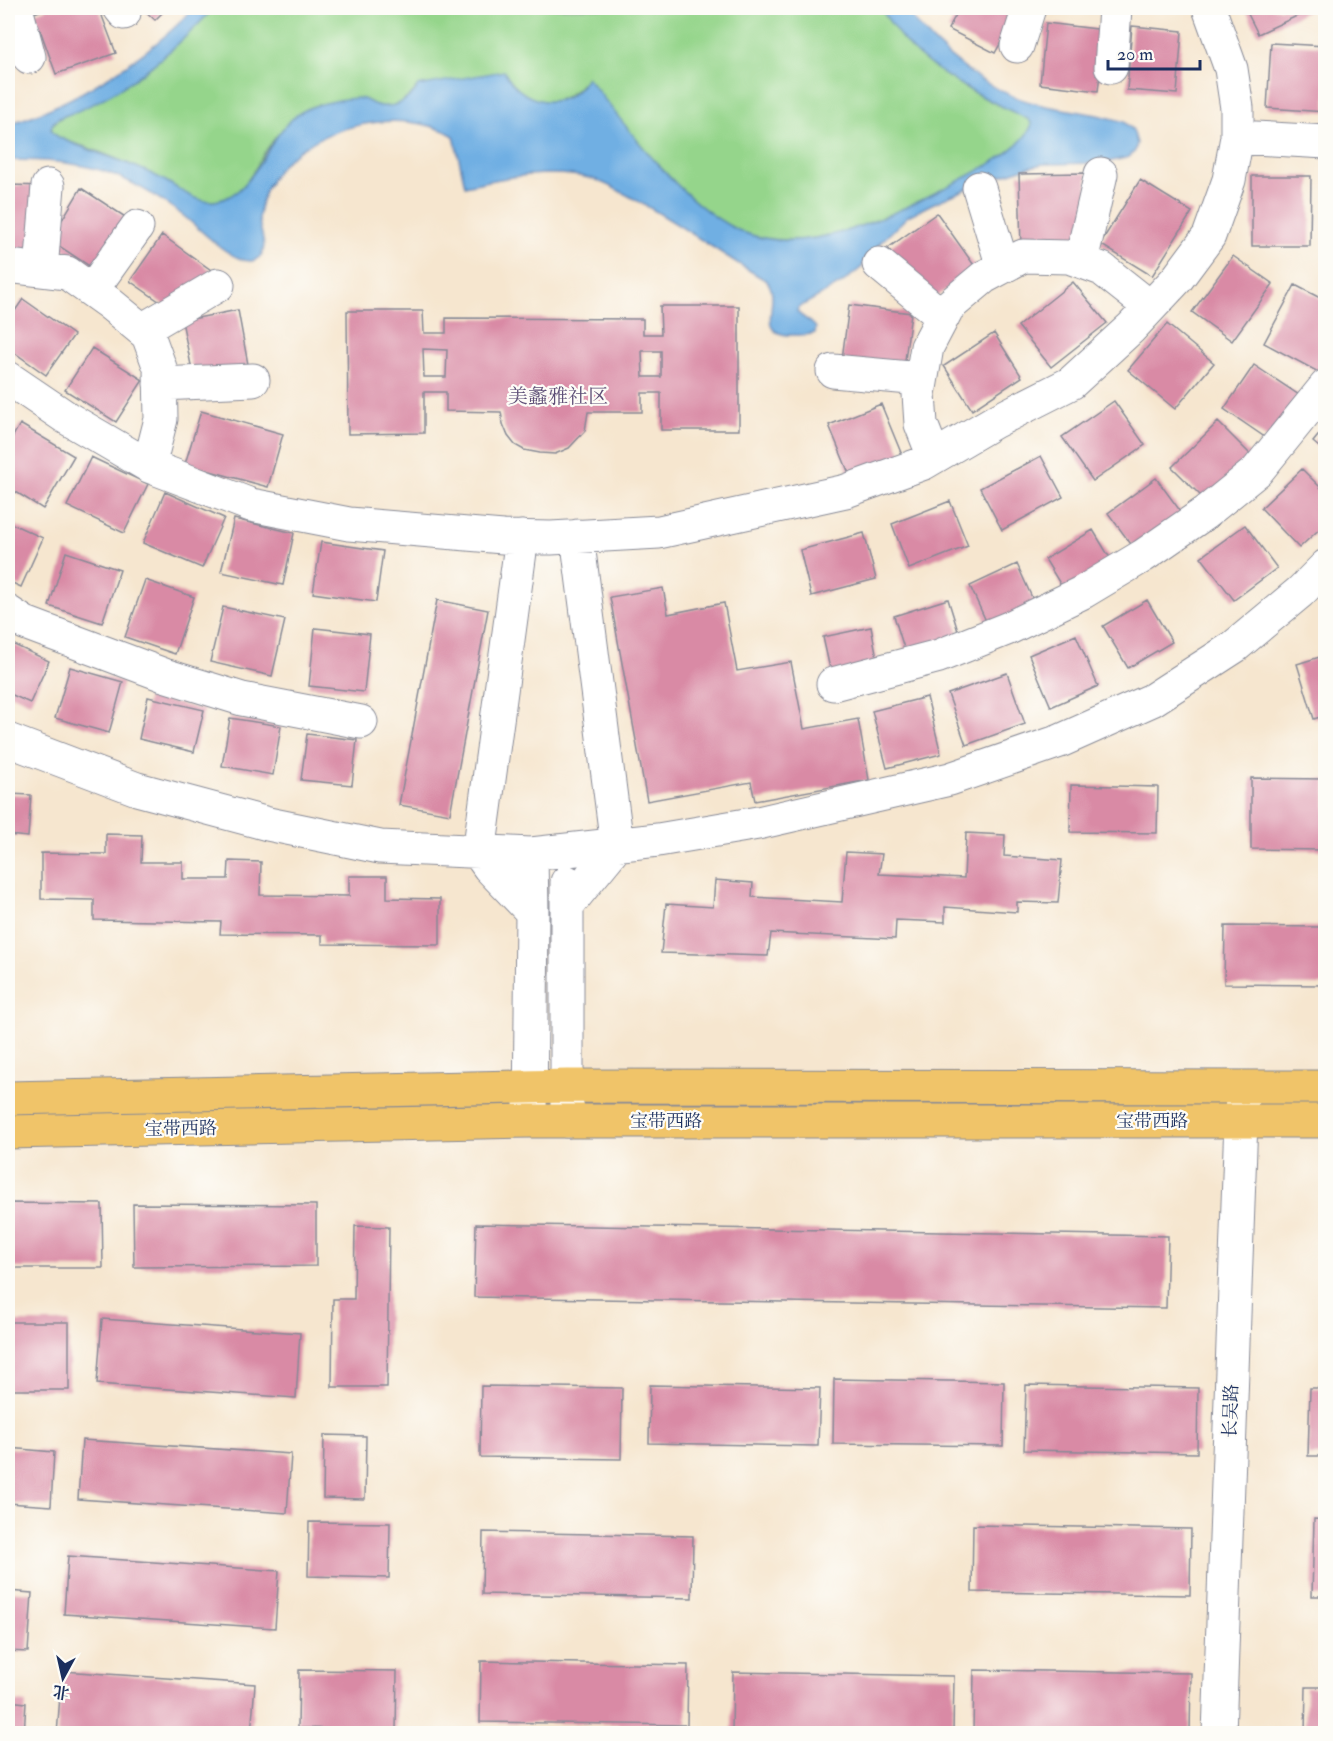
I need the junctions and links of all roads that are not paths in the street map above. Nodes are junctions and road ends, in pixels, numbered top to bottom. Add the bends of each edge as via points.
1 (15, 8) edge
2 (1029, 8) edge
3 (1115, 8) edge
4 (1209, 8) edge
5 (1017, 46) dead end
6 (29, 57) dead end
7 (1111, 67) dead end
8 (1237, 137) junction
9 (1326, 142) edge
10 (1101, 174) dead end
11 (48, 186) dead end
12 (979, 188) dead end
13 (137, 227) dead end
14 (1081, 261) junction
15 (879, 264) dead end
16 (8, 266) edge
17 (1003, 267) junction
18 (41, 270) junction
19 (218, 285) dead end
20 (92, 290) junction
21 (1150, 308) junction
22 (944, 317) junction
23 (142, 330) junction
24 (832, 371) dead end
25 (8, 378) edge
26 (921, 379) junction
27 (253, 380) dead end
28 (160, 384) junction
29 (1326, 386) edge
30 (934, 457) junction
31 (149, 466) junction
32 (577, 536) junction
33 (522, 537) junction
34 (1326, 566) edge
35 (8, 612) edge
36 (833, 684) dead end
37 (361, 722) dead end
38 (8, 740) edge
39 (617, 845) junction
40 (568, 850) junction
41 (479, 852) junction
42 (531, 854) junction
43 (567, 906) junction
44 (532, 912) junction
45 (567, 1086) junction
46 (529, 1087) junction
47 (1326, 1087) edge
48 (1242, 1088) junction
49 (8, 1098) edge
50 (530, 1121) junction
51 (567, 1121) junction
52 (1242, 1121) junction
53 (1326, 1121) edge
54 (8, 1132) edge
55 (1219, 1734) edge

1 - 6 street
2 - 5 street
3 - 7 street
4 - 8 street via 1231,69
8 - 9 street
8 - 21 street via 1229,180 1209,236
10 - 14 street
11 - 18 street
12 - 17 street
13 - 20 street
14 - 17 street via 1023,255
14 - 21 street via 1102,269
15 - 22 street
16 - 18 street
17 - 22 street via 984,277 948,307
18 - 20 street via 67,273
19 - 23 street
20 - 23 street
21 - 30 street via 1071,383
22 - 26 street via 927,347
23 - 28 street via 148,335 160,368
24 - 26 street
25 - 31 street
26 - 30 street via 921,424
27 - 28 street
28 - 31 street via 161,418
29 - 36 street via 1257,471 1143,556 1083,592 1009,628 939,656
30 - 32 street via 846,491 756,512 659,532
31 - 33 street via 251,505 349,524
32 - 33 street
32 - 39 street
33 - 41 street
34 - 39 street via 1234,647 1152,699 1060,741 950,778 847,804 758,823
35 - 37 street via 25,623 164,675 242,699
38 - 41 street via 137,789 268,824 380,847
39 - 40 street
39 - 43 street
40 - 42 street
40 - 43 street
41 - 42 street
41 - 44 street
42 - 44 street
43 - 45 street
44 - 46 street
45 - 46 main road, 宝带西路
45 - 48 main road, 宝带西路
45 - 51 street
46 - 49 main road, 宝带西路
46 - 50 street
47 - 48 main road, 宝带西路
48 - 52 street, 长吴路
50 - 51 main road, 宝带西路
50 - 54 main road, 宝带西路
51 - 52 main road, 宝带西路
52 - 53 main road, 宝带西路
52 - 55 street, 长吴路

